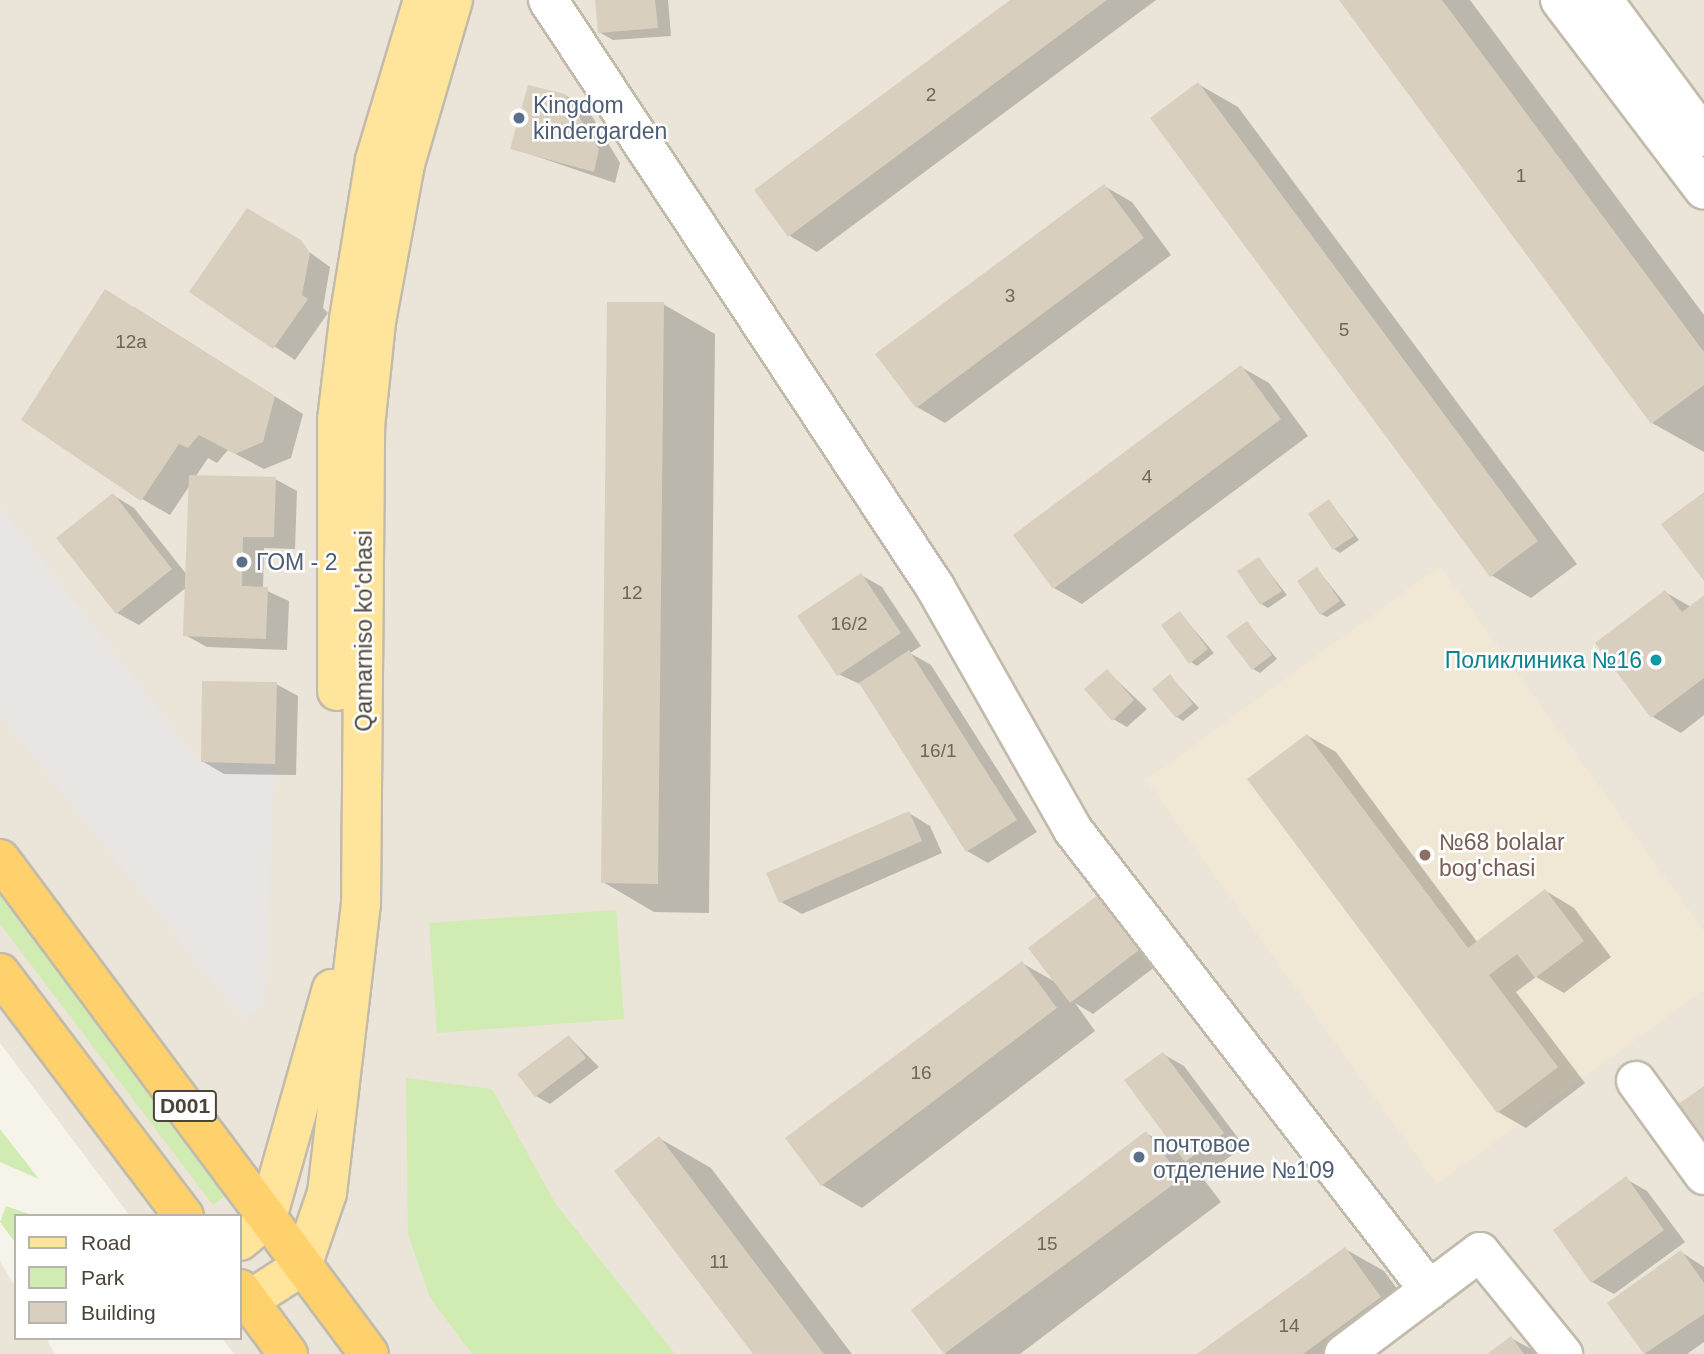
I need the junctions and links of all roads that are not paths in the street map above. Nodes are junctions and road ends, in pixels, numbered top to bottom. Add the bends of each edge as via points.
1 (423, 0) edge
2 (453, 0) edge
3 (548, 0) edge
4 (1560, 0) edge
5 (1603, 0) edge
6 (1704, 136) edge
7 (390, 162) junction
8 (1704, 190) edge
9 (0, 859) edge
10 (0, 973) edge
11 (1636, 1081) dead end
12 (1704, 1175) edge
13 (182, 1214) edge
14 (253, 1229) edge
15 (302, 1266) junction
16 (1429, 1290) junction
17 (244, 1295) edge
18 (288, 1354) edge
19 (369, 1354) edge
20 (1344, 1354) edge
21 (1563, 1354) edge

1 - 7 main road, Qamarniso ko'chasi
2 - 7 main road, Qamarniso ko'chasi
3 - 16 street via 935,587 1073,830
4 - 8 street
5 - 6 street
7 - 14 main road, Qamarniso ko'chasi via 337,420 336,965
7 - 15 main road, Qamarniso ko'chasi via 365,427 361,904 327,1193
9 - 14 highway, D001
10 - 13 highway, D001
11 - 12 street
14 - 15 highway, D001
15 - 17 main road
15 - 19 highway, D001
16 - 20 street
16 - 21 street via 1480,1252
17 - 18 highway

